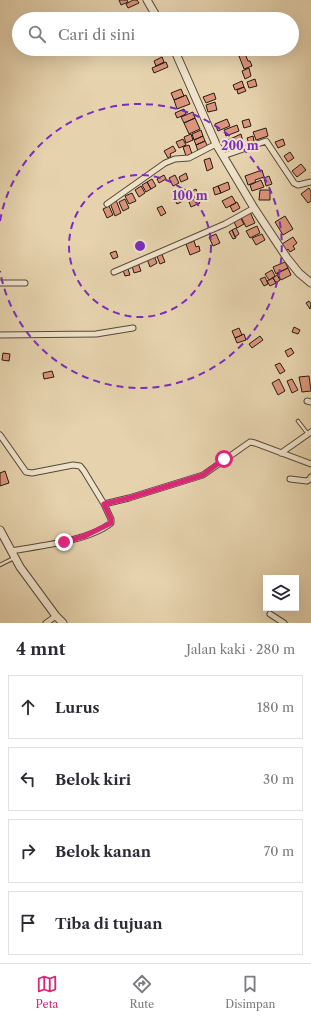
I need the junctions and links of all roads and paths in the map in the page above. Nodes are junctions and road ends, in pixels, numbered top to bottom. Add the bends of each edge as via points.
1 (146, 0) edge
2 (154, 12) edge
3 (177, 56) edge
4 (216, 144) junction
5 (223, 156) junction
6 (311, 182) edge
7 (106, 204) dead end
8 (254, 208) junction
9 (114, 272) dead end
10 (25, 282) dead end
11 (311, 283) edge
12 (0, 284) edge
13 (133, 328) dead end
14 (0, 336) edge
15 (298, 421) dead end
16 (310, 434) edge
17 (0, 435) edge
18 (281, 453) junction
19 (311, 464) edge
20 (311, 477) edge
21 (290, 479) dead end
22 (104, 504) junction
23 (0, 530) edge
24 (11, 551) junction
25 (14, 558) junction
26 (0, 565) edge
27 (270, 614) dead end
28 (56, 616) junction
29 (46, 623) edge
30 (62, 623) edge
31 (284, 623) edge

1 - 2 street
3 - 4 street
4 - 5 street
4 - 7 street via 189,158 165,163
5 - 6 street via 266,142 294,183 298,185
5 - 8 street
8 - 9 street via 225,224
8 - 11 street via 287,258
10 - 12 street
13 - 14 street via 96,334
15 - 16 lane
16 - 18 street
17 - 22 street via 26,472 80,466
18 - 19 street
18 - 22 street via 250,442 203,475
20 - 21 street via 307,480
22 - 24 street via 111,519 108,525 72,540
23 - 24 street
24 - 25 street
25 - 26 lane
25 - 28 street
27 - 31 street
28 - 29 street
28 - 30 street

